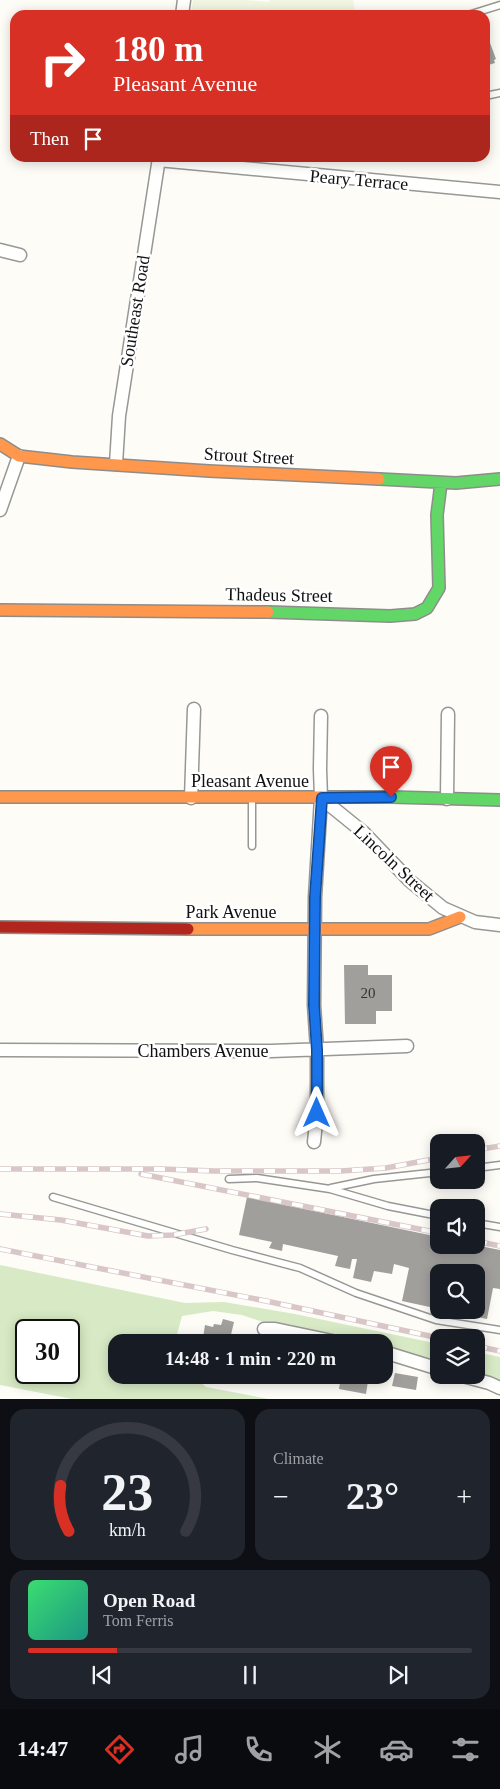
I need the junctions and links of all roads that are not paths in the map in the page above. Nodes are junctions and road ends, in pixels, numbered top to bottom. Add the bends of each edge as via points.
1 (500, 5) edge
2 (484, 10) edge
3 (158, 162) edge
4 (189, 162) edge
5 (500, 192) edge
6 (0, 250) edge
7 (20, 255) dead end
8 (0, 444) edge
9 (19, 456) junction
10 (116, 464) junction
11 (500, 479) edge
12 (441, 482) junction
13 (0, 510) edge
14 (0, 610) edge
15 (194, 709) dead end
16 (448, 714) dead end
17 (321, 716) dead end
18 (0, 797) edge
19 (192, 798) junction
20 (252, 798) junction
21 (322, 798) junction
22 (447, 799) junction
23 (500, 800) edge
24 (252, 846) dead end
25 (460, 917) junction
26 (500, 925) edge
27 (0, 927) edge
28 (316, 930) junction
29 (407, 1046) dead end
30 (0, 1050) edge
31 (317, 1050) junction
32 (314, 1142) dead end
33 (500, 1165) edge
34 (485, 1167) edge
35 (430, 1173) edge
36 (230, 1179) dead end
37 (330, 1189) junction
38 (53, 1196) dead end
39 (430, 1214) edge
40 (485, 1224) edge
41 (500, 1227) edge
42 (264, 1329) dead end
43 (500, 1330) edge
44 (299, 1334) edge
45 (393, 1355) edge
46 (430, 1366) edge
47 (485, 1382) edge
48 (500, 1388) edge

1 - 2 lane
3 - 10 street, Southeast Road via 119,416
4 - 5 street, Peary Terrace
6 - 7 street
8 - 9 street, Strout Street
9 - 10 street, Strout Street
9 - 13 street
10 - 12 street, Strout Street via 209,472
11 - 12 street, Strout Street
12 - 14 street, Thadeus Street via 437,515 439,588 427,608 415,614
15 - 19 street
16 - 22 street
17 - 21 street
18 - 19 street, Pleasant Avenue
19 - 20 street, Pleasant Avenue
20 - 21 street, Pleasant Avenue
20 - 24 lane
21 - 22 street, Pleasant Avenue
21 - 25 street, Lincoln Street via 363,832 410,881 443,908
21 - 28 street
22 - 23 street, Pleasant Avenue
25 - 26 street, Lincoln Street
25 - 28 street, Park Avenue via 429,929
27 - 28 street, Park Avenue
28 - 31 street via 314,1005
29 - 31 street, Chambers Avenue
30 - 31 street, Chambers Avenue
31 - 32 street
33 - 34 lane
35 - 37 lane via 374,1179
36 - 37 lane via 257,1178
37 - 39 lane
38 - 43 lane via 300,1268 356,1293 436,1320
40 - 41 lane
42 - 44 street
45 - 46 street
47 - 48 street

